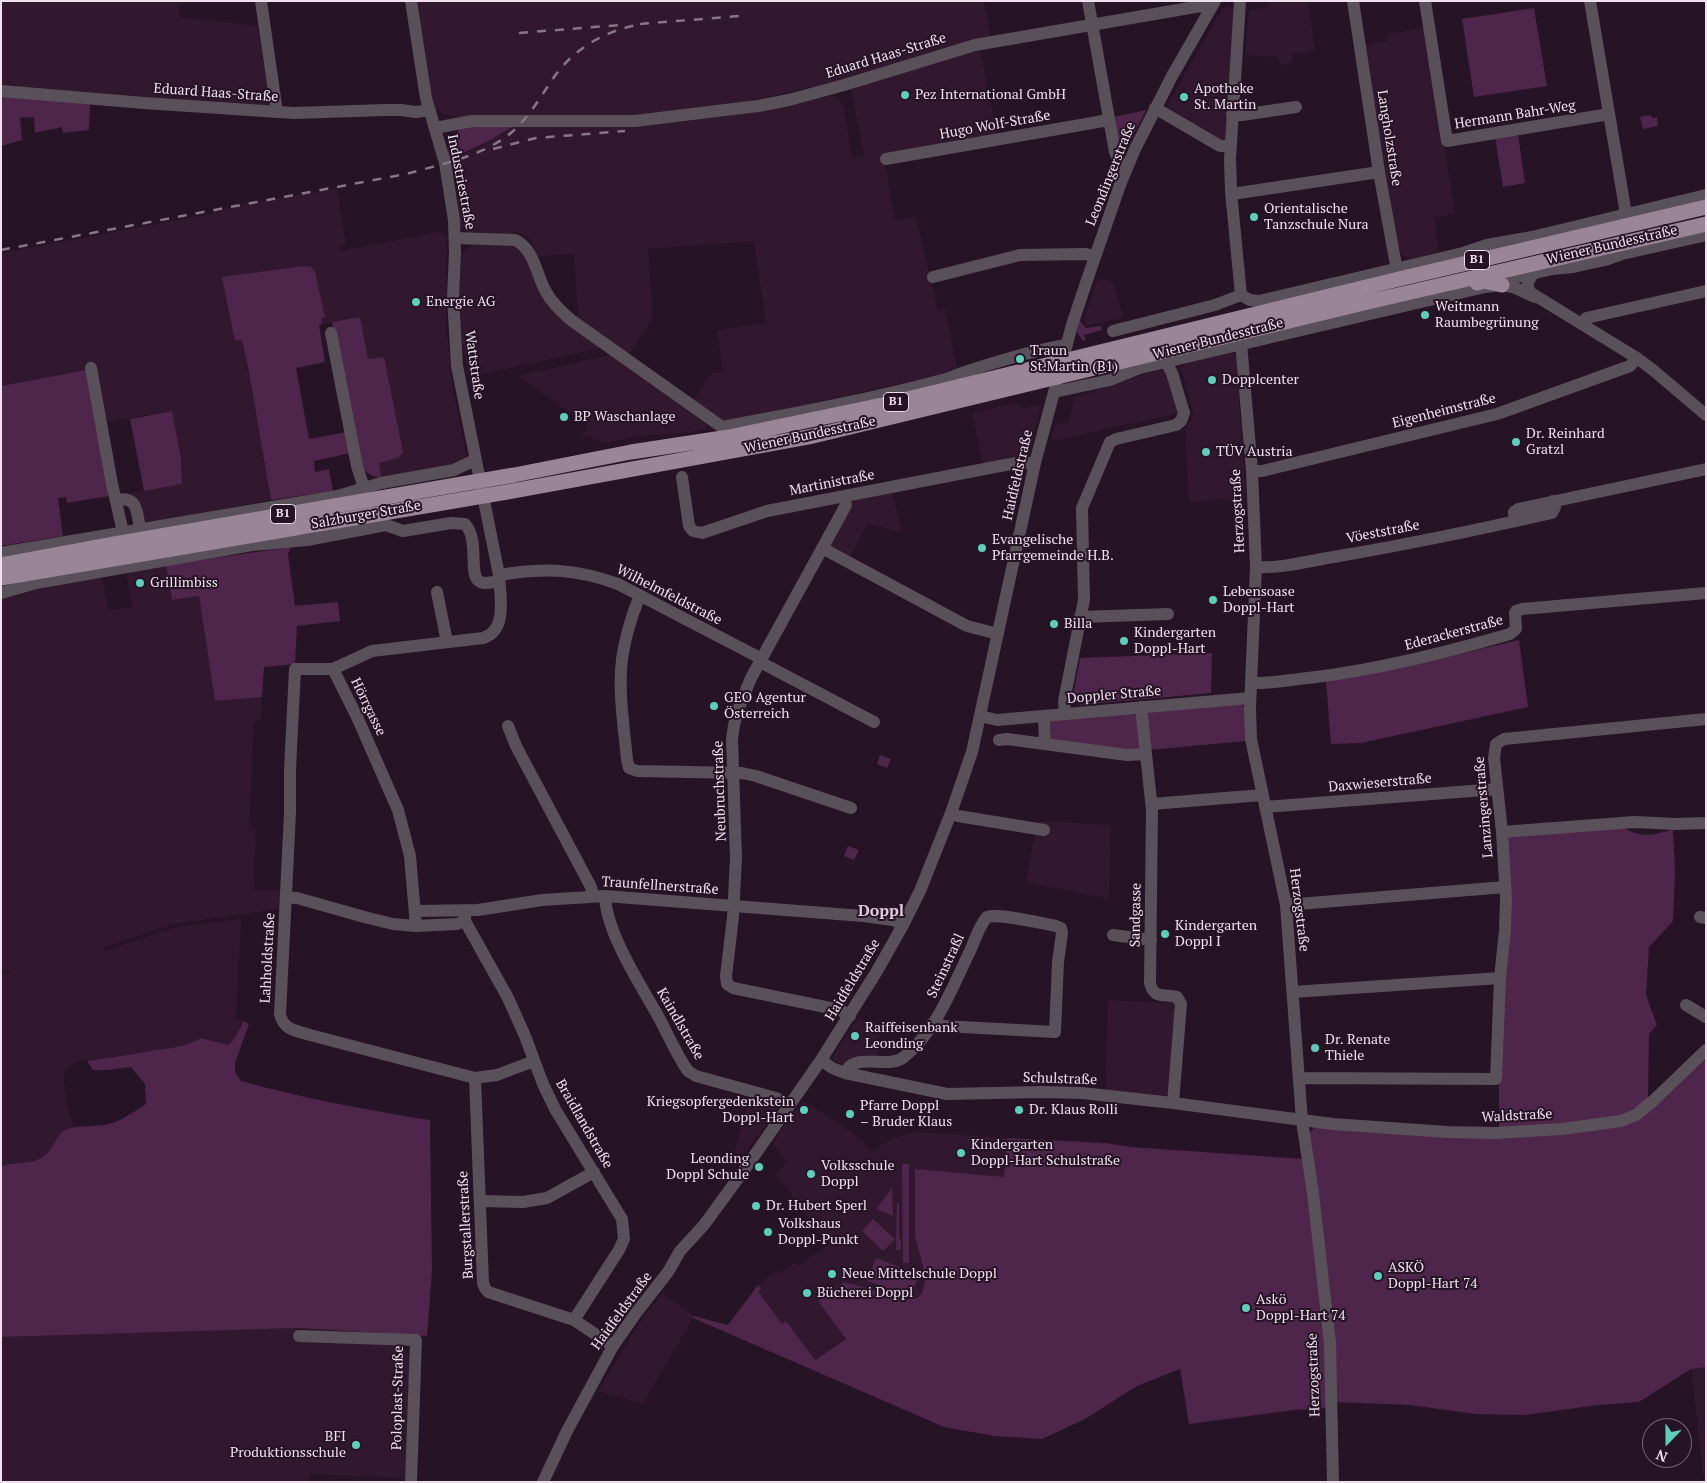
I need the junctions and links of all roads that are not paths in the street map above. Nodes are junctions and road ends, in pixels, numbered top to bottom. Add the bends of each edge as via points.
1 (261, 1) edge
2 (411, 1) edge
3 (1088, 1) edge
4 (1240, 1) edge
5 (1353, 1) edge
6 (1425, 1) edge
7 (1590, 1) edge
8 (1213, 6) edge
9 (1157, 7) edge
10 (1092, 25) junction
11 (1, 91) edge
12 (1296, 107) dead end
13 (1155, 108) junction
14 (430, 110) junction
15 (275, 112) junction
16 (1609, 114) junction
17 (1232, 115) junction
18 (1109, 120) junction
19 (435, 128) junction
20 (1230, 146) junction
21 (886, 159) dead end
22 (1127, 167) junction
23 (1379, 172) junction
24 (1232, 194) junction
25 (1706, 195) edge
26 (1706, 203) edge
27 (1706, 207) edge
28 (1626, 214) junction
29 (1706, 224) edge
30 (1706, 235) edge
31 (454, 238) junction
32 (1095, 257) junction
33 (1398, 274) junction
34 (1534, 274) junction
35 (933, 277) dead end
36 (1502, 285) junction
37 (1706, 291) edge
38 (1242, 295) junction
39 (1539, 298) junction
40 (1372, 301) junction
41 (1581, 324) junction
42 (1112, 331) dead end
43 (331, 333) dead end
44 (1241, 344) junction
45 (1637, 358) junction
46 (1166, 362) junction
47 (91, 368) dead end
48 (1060, 369) junction
49 (962, 373) junction
50 (981, 380) junction
51 (1706, 415) edge
52 (727, 438) junction
53 (475, 460) junction
54 (1036, 463) junction
55 (1706, 469) edge
56 (1252, 472) junction
57 (682, 477) dead end
58 (364, 488) junction
59 (482, 488) junction
60 (844, 496) junction
61 (117, 500) junction
62 (140, 529) junction
63 (123, 532) junction
64 (822, 548) junction
65 (1, 553) edge
66 (1, 565) edge
67 (1256, 567) junction
68 (1, 578) edge
69 (499, 578) junction
70 (437, 592) dead end
71 (1, 593) edge
72 (1706, 593) edge
73 (640, 594) junction
74 (1168, 614) dead end
75 (1080, 617) junction
76 (998, 634) junction
77 (446, 642) junction
78 (761, 660) junction
79 (333, 669) junction
80 (1251, 683) junction
81 (1250, 698) junction
82 (1141, 707) junction
83 (1065, 714) junction
84 (980, 716) junction
85 (1044, 716) junction
86 (1706, 719) edge
87 (874, 722) dead end
88 (508, 726) dead end
89 (999, 740) dead end
90 (1045, 743) junction
91 (1146, 754) junction
92 (734, 772) junction
93 (1498, 789) junction
94 (1264, 801) junction
95 (1152, 804) junction
96 (851, 808) dead end
97 (951, 813) junction
98 (1706, 823) edge
99 (1044, 830) dead end
100 (1502, 832) junction
101 (1505, 887) junction
102 (599, 896) junction
103 (286, 898) junction
104 (1286, 905) junction
105 (734, 906) junction
106 (415, 911) junction
107 (465, 916) junction
108 (903, 925) junction
109 (416, 926) junction
110 (1114, 935) dead end
111 (1151, 940) junction
112 (1500, 978) junction
113 (1293, 992) junction
114 (1686, 1005) dead end
115 (850, 1016) junction
116 (1706, 1017) edge
117 (935, 1022) junction
118 (1706, 1050) edge
119 (821, 1060) junction
120 (534, 1061) junction
121 (845, 1073) junction
122 (475, 1078) junction
123 (1299, 1078) junction
124 (1174, 1103) junction
125 (788, 1105) junction
126 (1302, 1120) junction
127 (594, 1172) junction
128 (480, 1201) junction
129 (574, 1320) junction
130 (299, 1336) dead end
131 (613, 1346) junction
132 (411, 1482) edge
133 (543, 1482) edge
134 (1333, 1482) edge

1 - 15 street
2 - 14 street, Industriestraße
3 - 10 street
4 - 17 street
5 - 23 street, Langholzstraße
6 - 16 street, Hermann Bahr-Weg via 1447,141
7 - 16 street
8 - 9 street, Eduard Haas-Straße
8 - 13 street, Leondingerstraße
9 - 10 street, Eduard Haas-Straße
10 - 18 street
10 - 19 street, Eduard Haas-Straße via 975,45 789,100 758,106 635,121 472,121
11 - 15 street, Eduard Haas-Straße
12 - 17 street
13 - 20 street via 1220,146
13 - 22 street, Leondingerstraße
14 - 15 street, Eduard Haas-Straße
14 - 19 street, Industriestraße
16 - 28 street
17 - 20 street
18 - 21 street, Hugo Wolf-Straße
18 - 22 street via 1117,157
19 - 31 street, Industriestraße via 445,164
20 - 24 street
22 - 32 street, Leondingerstraße
23 - 24 street
23 - 33 street, Langholzstraße
24 - 38 street
25 - 28 street, Wiener Bundesstraße
26 - 28 main road via 1641,215
27 - 33 main road, Wiener Bundesstraße / B1
28 - 33 street, Wiener Bundesstraße via 1487,245
29 - 40 main road, Wiener Bundesstraße / B1
30 - 34 street, Wiener Bundesstraße via 1573,268
31 - 52 street, Industriestraße via 515,240 523,244 532,257 545,291 560,310
31 - 53 street, Wattstraße via 454,339
32 - 35 street via 1086,254 1020,255
32 - 48 street, Leondingerstraße
33 - 38 street, Wiener Bundesstraße via 1259,301
33 - 48 main road, Wiener Bundesstraße / B1
34 - 36 street, Wiener Bundesstraße via 1513,278
34 - 39 street via 1527,286
36 - 39 street
36 - 40 main road via 1484,281 1408,298
36 - 44 street, Wiener Bundesstraße
37 - 41 street via 1586,318
38 - 42 street
39 - 41 street
40 - 48 main road, Wiener Bundesstraße / B1
41 - 45 street
43 - 58 street, Salzburger Straße
44 - 46 street, Wiener Bundesstraße
44 - 56 street, Herzogstraße
45 - 51 street
45 - 56 street, Eigenheimstraße via 1630,366 1497,414
46 - 48 street, Wiener Bundesstraße via 1110,380
46 - 75 street via 1184,413 1176,425 1110,442 1082,508 1084,600
47 - 61 street
48 - 49 street, Wiener Bundesstraße via 1034,351
48 - 50 main road, Wiener Bundesstraße / B1
48 - 52 main road, Wiener Bundesstraße / B1 via 813,436
48 - 54 street, Haidfeldstraße
49 - 50 street
49 - 52 street, Wiener Bundesstraße
50 - 52 main road, Wiener Bundesstraße / B1
52 - 59 main road, Salzburger Straße / B1 via 631,452
53 - 58 street, Salzburger Straße via 454,470
53 - 59 street, Wattstraße
54 - 60 street, Martinistraße via 1017,463
54 - 76 street, Haidfeldstraße
55 - 67 street, Vöeststraße via 1516,510 1515,521 1374,550
56 - 67 street, Herzogstraße
57 - 60 street, Martinistraße via 689,526 697,533 767,510
58 - 62 street, Salzburger Straße via 338,496
59 - 66 main road, Salzburger Straße / B1 via 112,544
59 - 68 main road, Salzburger Straße / B1
59 - 69 street
60 - 64 street, Neubruchstraße via 846,504
61 - 62 street via 132,502
61 - 63 street
62 - 63 street, Salzburger Straße
63 - 65 street, Salzburger Straße
64 - 76 street via 967,626
64 - 78 street, Neubruchstraße
67 - 80 street, Herzogstraße
69 - 71 street, Salzburger Straße via 484,583 476,578 472,536 465,524 450,523 403,531 386,525 307,540 252,545 36,582
69 - 73 street, Wilhelmfeldstraße via 532,570 576,572 604,578
69 - 77 street, Hörrgasse via 500,607 495,632 483,638
70 - 77 street
72 - 80 street, Ederackerstraße via 1522,609 1515,613 1516,629 1510,634 1442,653 1336,674
73 - 78 street, Wilhelmfeldstraße
73 - 92 street via 622,658 629,768 637,771
74 - 75 street
75 - 83 street via 1064,701
76 - 84 street, Haidfeldstraße
77 - 79 street, Hörrgasse via 372,651
78 - 87 street, Wilhelmfeldstraße
78 - 92 street, Neubruchstraße via 734,725
79 - 103 street, Lahholdstraße via 295,669
79 - 106 street, Hörrgasse via 398,810 410,856
80 - 81 street, Herzogstraße
81 - 82 street, Doppler Straße
81 - 94 street, Herzogstraße via 1251,739
82 - 83 street, Doppler Straße
82 - 91 street, Sandgasse
83 - 85 street, Doppler Straße
84 - 85 street, Doppler Straße via 997,720
84 - 97 street, Haidfeldstraße
85 - 90 street
86 - 93 street, Lanzingerstraße via 1504,739 1494,749
88 - 102 street, Kaindlstraße via 591,887
89 - 90 street
90 - 91 street via 1127,755
91 - 95 street, Sandgasse
92 - 96 street via 756,776
92 - 105 street, Neubruchstraße
93 - 94 street, Daxwieserstraße
93 - 100 street, Lanzingerstraße
94 - 95 street, Daxwieserstraße
94 - 104 street, Herzogstraße
95 - 111 street, Sandgasse
97 - 99 street
97 - 108 street, Haidfeldstraße
98 - 100 street via 1634,822
100 - 101 street, Lanzingerstraße
101 - 104 street
101 - 112 street, Lanzingerstraße
102 - 105 street, Traunfellnerstraße
102 - 107 street, Traunfellnerstraße via 542,900
102 - 125 street, Kaindlstraße via 620,946 688,1071 776,1098
103 - 109 street, Traunfellnerstraße via 297,898 382,922
103 - 122 street, Lahholdstraße via 280,1014 289,1029
104 - 113 street, Herzogstraße
105 - 108 street, Traunfellnerstraße via 863,916 893,920
105 - 115 street, Neubruchstraße via 726,976 730,987 837,1009
106 - 107 street, Traunfellnerstraße
106 - 109 street, Hörrgasse
107 - 109 street, Traunfellnerstraße via 457,924
107 - 120 street, Braidlandstraße via 508,998
108 - 115 street, Haidfeldstraße
110 - 111 street
111 - 124 street, Sandgasse via 1152,990 1159,995 1177,997 1181,1004
112 - 113 street
112 - 123 street, Lanzingerstraße via 1496,1079
113 - 123 street, Herzogstraße
114 - 116 street
115 - 119 street, Haidfeldstraße
117 - 117 street, Steinstraßl via 987,917 1060,928 1055,1032 942,1026
117 - 121 street, Steinstraßl via 900,1060 855,1063
118 - 126 street, Waldstraße via 1636,1115 1608,1124 1497,1133
119 - 121 street, Schulstraße
119 - 125 street, Haidfeldstraße
120 - 122 street, Lahholdstraße via 498,1074
120 - 127 street, Braidlandstraße via 555,1110
121 - 124 street, Schulstraße via 947,1094 1059,1092
122 - 128 street, Burgstallerstraße
123 - 126 street, Herzogstraße
124 - 126 street, Schulstraße
125 - 131 street, Haidfeldstraße via 747,1166 704,1225 680,1251
126 - 134 street, Herzogstraße via 1330,1343
127 - 128 street via 536,1201
127 - 129 street, Braidlandstraße via 622,1219 624,1239
128 - 129 street, Burgstallerstraße via 484,1288
129 - 131 street, Burgstallerstraße
130 - 132 street, Poloplast-Straße via 416,1340
131 - 133 street, Haidfeldstraße

